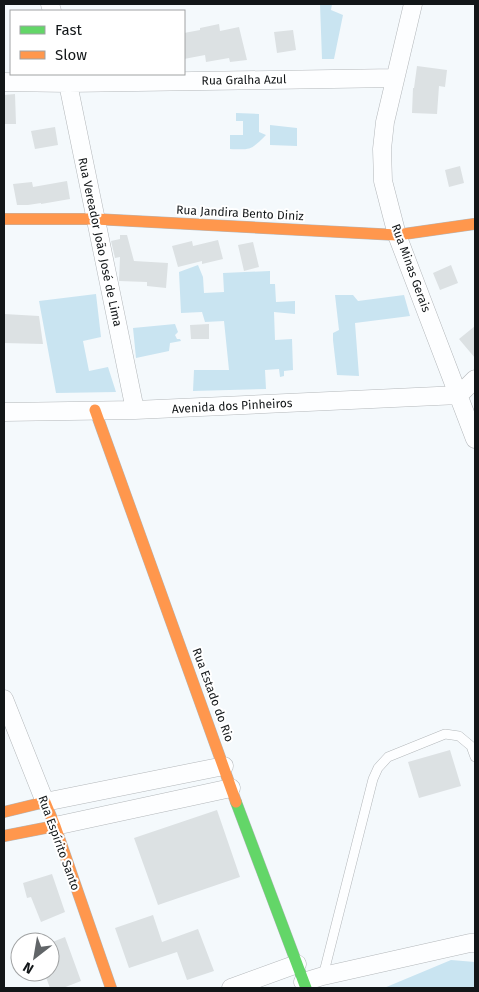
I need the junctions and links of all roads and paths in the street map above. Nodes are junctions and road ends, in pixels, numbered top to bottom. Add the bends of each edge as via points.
1 (413, 4) edge
2 (67, 78) edge
3 (395, 78) junction
4 (4, 82) edge
5 (4, 219) edge
6 (95, 219) junction
7 (474, 224) edge
8 (397, 236) junction
9 (475, 379) edge
10 (459, 396) junction
11 (95, 410) junction
12 (135, 410) junction
13 (4, 412) edge
14 (475, 439) edge
15 (4, 699) edge
16 (475, 756) edge
17 (224, 766) junction
18 (231, 788) junction
19 (45, 802) junction
20 (4, 812) edge
21 (55, 826) junction
22 (4, 836) edge
23 (473, 942) edge
24 (298, 964) junction
25 (323, 976) junction
26 (304, 985) edge
27 (111, 988) edge
28 (231, 988) edge

1 - 3 street, Rua Minas Gerais
2 - 3 street, Rua Gralha Azul
2 - 4 street, Rua Gralha Azul
2 - 6 street, Rua Vereador João José de Lima
3 - 8 street, Rua Minas Gerais via 382,149 383,181
5 - 6 street, Rua Jandira Bento Diniz
6 - 8 street, Rua Jandira Bento Diniz
6 - 12 street, Rua Vereador João José de Lima
7 - 8 street, Rua Jandira Bento Diniz
8 - 10 street, Rua Minas Gerais
9 - 10 street
10 - 12 street, Avenida dos Pinheiros
10 - 14 street, Rua Minas Gerais
11 - 12 street, Avenida dos Pinheiros
11 - 13 street, Avenida dos Pinheiros
11 - 17 street, Rua Estado do Rio
15 - 19 street, Rua Espírito Santo
16 - 25 lane via 471,746 459,736 445,734 388,757 378,768
17 - 18 street, Rua Estado do Rio
17 - 19 street
18 - 21 street
18 - 24 street, Rua Estado do Rio
19 - 20 street
19 - 21 street, Rua Espírito Santo
21 - 22 street
21 - 27 street, Rua Espírito Santo
23 - 25 street
24 - 26 street, Rua Estado do Rio
24 - 28 street
25 - 26 street

